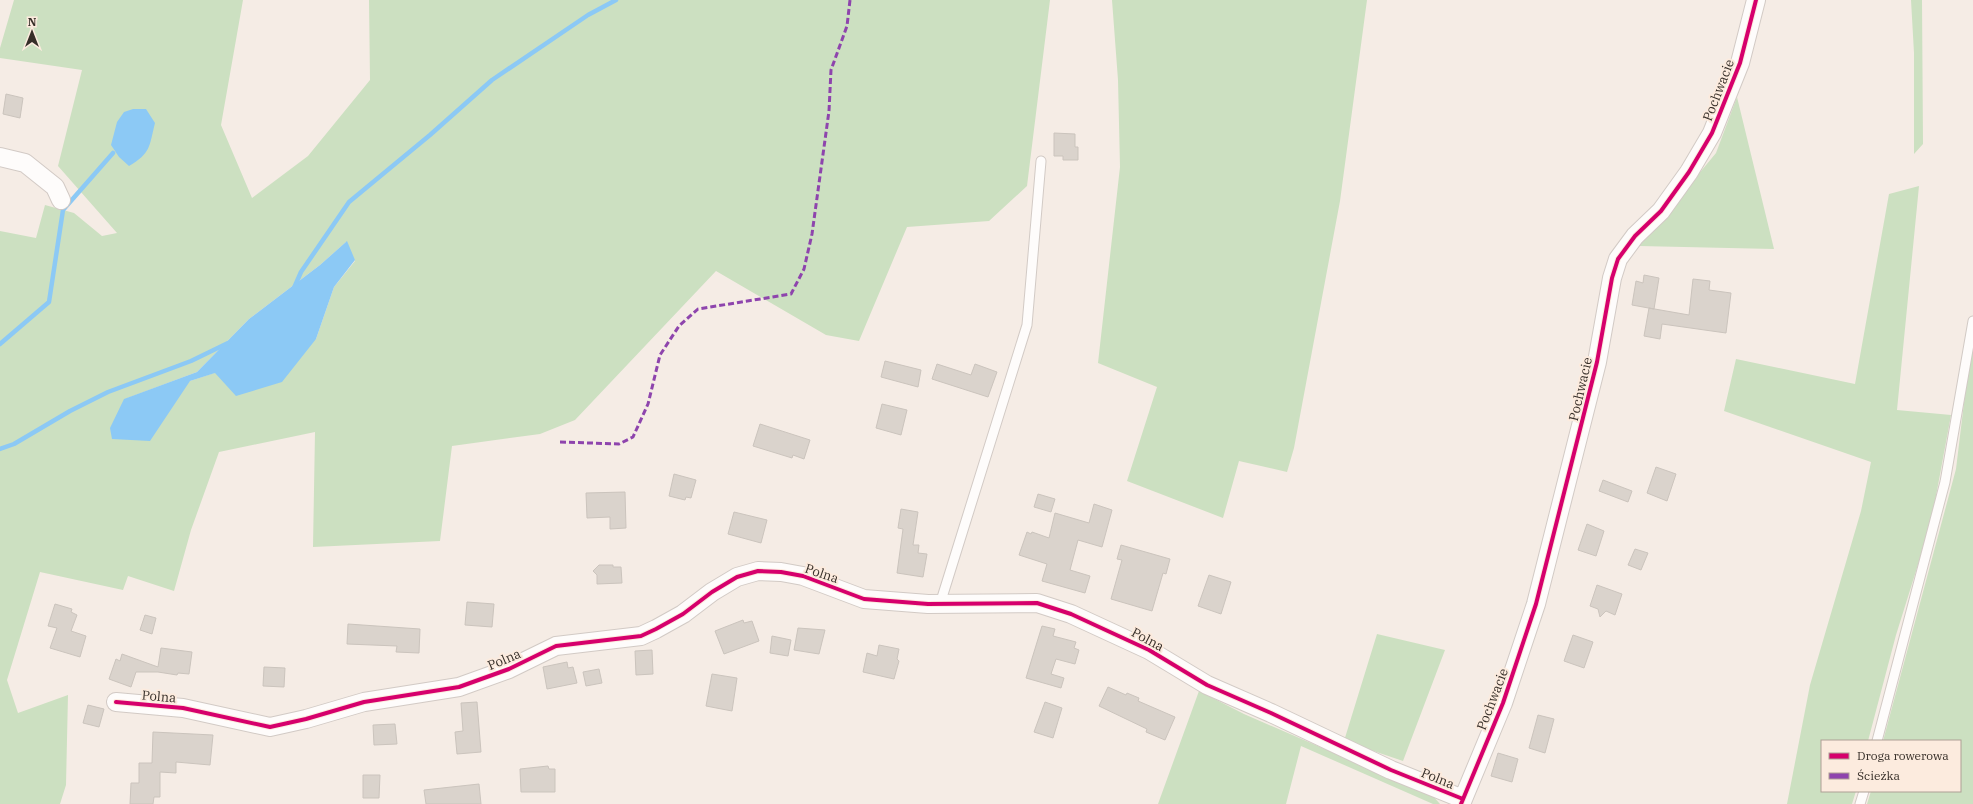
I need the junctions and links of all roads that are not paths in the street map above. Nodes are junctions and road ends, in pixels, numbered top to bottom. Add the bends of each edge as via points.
1 (1756, 0) edge
2 (0, 157) edge
3 (1041, 161) dead end
4 (61, 200) dead end
5 (1973, 321) edge
6 (940, 604) junction
7 (116, 702) dead end
8 (1877, 740) edge
9 (1864, 792) edge
10 (1462, 801) edge
11 (1860, 804) edge

1 - 10 street, Pochwacie via 1740,63 1712,133 1689,172 1661,211 1635,236 1618,259 1612,278 1597,362 1536,604 1503,703
2 - 4 street via 25,163 55,187
3 - 6 lane via 1027,325
5 - 8 lane via 1945,482
6 - 7 street, Polna via 864,599 803,576 758,571 737,577 683,614 641,636 556,646 510,669 459,687 364,702 270,727 183,708
6 - 10 street, Polna via 1037,603 1071,614 1149,650 1207,685
9 - 11 lane

